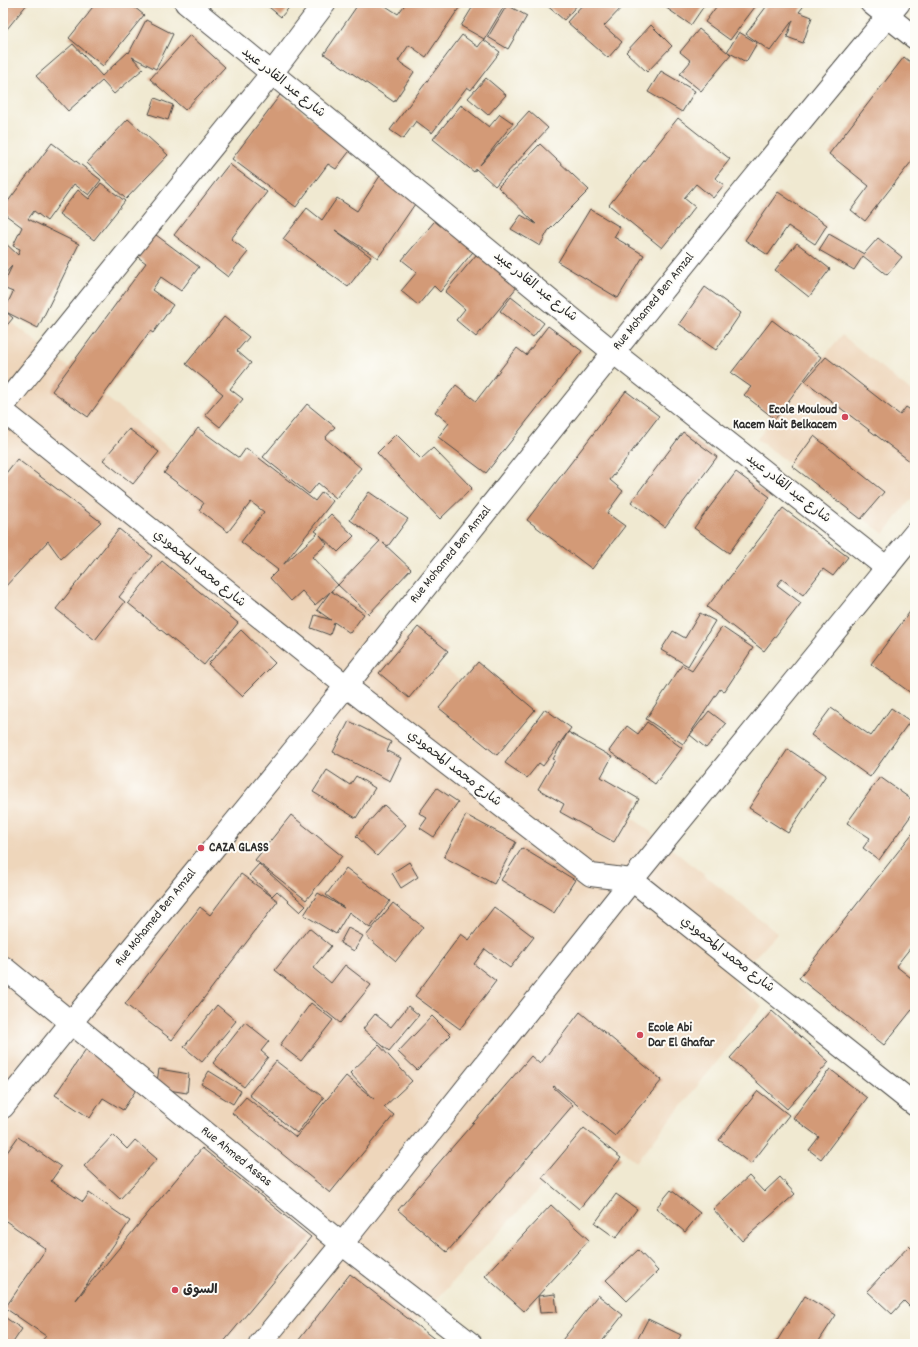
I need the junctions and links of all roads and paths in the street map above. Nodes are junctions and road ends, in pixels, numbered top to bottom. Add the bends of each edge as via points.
1 (186, 3) edge
2 (325, 3) edge
3 (886, 7) edge
4 (915, 38) edge
5 (272, 73) junction
6 (614, 352) junction
7 (3, 406) edge
8 (3, 411) edge
9 (915, 533) edge
10 (887, 568) junction
11 (346, 686) junction
12 (632, 880) junction
13 (3, 967) edge
14 (70, 1023) junction
15 (915, 1105) edge
16 (3, 1107) edge
17 (342, 1244) junction
18 (260, 1344) edge
19 (471, 1344) edge

1 - 5 street, شارع عبد القادر عبيد
2 - 5 street
3 - 4 street
3 - 6 street, Rue Mohamed Ben Amzal
5 - 6 street, شارع عبد القادر عبيد
5 - 7 street
6 - 10 street, شارع عبد القادر عبيد
6 - 11 street, Rue Mohamed Ben Amzal
8 - 11 street, شارع محمد المحمودي
9 - 10 street
10 - 12 street
11 - 12 street, شارع محمد المحمودي via 591,875
11 - 14 street, Rue Mohamed Ben Amzal
12 - 15 street, شارع محمد المحمودي
12 - 17 street
13 - 14 street, Rue Ahmed Assas
14 - 16 street, Rue Mohamed Ben Amzal
14 - 17 street, Rue Ahmed Assas
17 - 18 street
17 - 19 street, Rue Ahmed Assas

